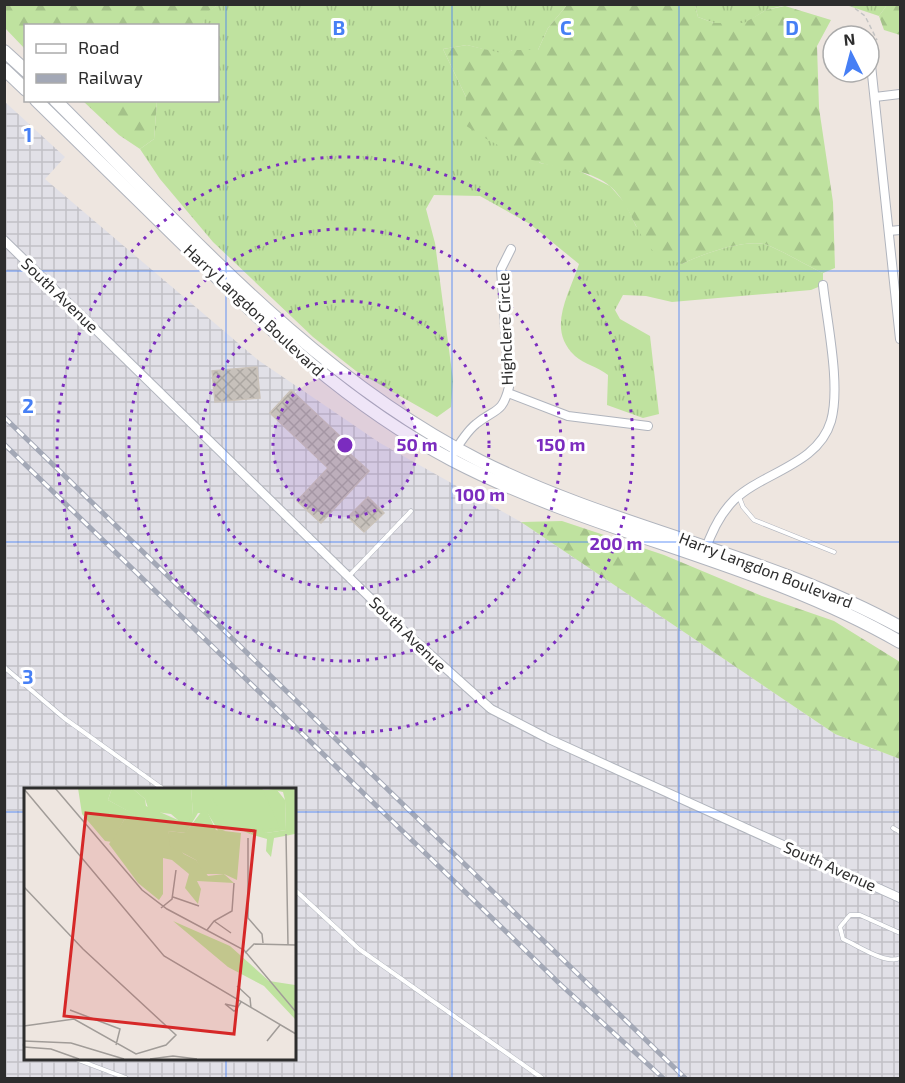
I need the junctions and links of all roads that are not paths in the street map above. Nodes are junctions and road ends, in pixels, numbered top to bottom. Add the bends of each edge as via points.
1 (4, 51) edge
2 (4, 69) edge
3 (24, 69) edge
4 (873, 84) edge
5 (24, 88) edge
6 (900, 94) edge
7 (875, 97) junction
8 (38, 102) edge
9 (58, 102) edge
10 (900, 230) edge
11 (889, 231) junction
12 (4, 240) edge
13 (511, 249) dead end
14 (823, 285) dead end
15 (900, 339) edge
16 (508, 393) junction
17 (648, 426) dead end
18 (453, 453) junction
19 (739, 496) junction
20 (411, 511) dead end
21 (705, 552) junction
22 (834, 552) dead end
23 (348, 576) junction
24 (900, 627) edge
25 (900, 642) edge
26 (4, 667) edge
27 (162, 788) edge
28 (893, 828) dead end
29 (900, 832) edge
30 (296, 891) edge
31 (900, 898) edge
32 (900, 933) edge
33 (900, 958) edge
34 (76, 1059) edge
35 (126, 1078) edge
36 (542, 1078) edge

1 - 3 main road
2 - 5 main road
4 - 7 street
6 - 7 street
7 - 11 street
8 - 18 main road, Harry Langdon Boulevard via 294,351 358,402
9 - 18 main road, Harry Langdon Boulevard via 306,345 375,400
10 - 11 street
11 - 15 street
12 - 23 street, South Avenue
13 - 16 street, Highclere Circle via 501,269
14 - 19 street via 834,394 831,422 814,448
16 - 17 street via 568,416
16 - 18 street, Highclere Circle via 505,402 493,415 476,424
18 - 21 main road, Harry Langdon Boulevard
19 - 21 street via 720,518
19 - 22 lane via 754,520
20 - 23 lane
21 - 24 main road, Harry Langdon Boulevard via 821,588
21 - 25 main road, Harry Langdon Boulevard via 809,595
23 - 31 street, South Avenue via 474,696 508,719
26 - 27 lane via 64,718
28 - 29 lane
30 - 36 lane via 359,949
32 - 33 lane via 860,915 850,915 840,927 843,939 895,961
34 - 35 lane

